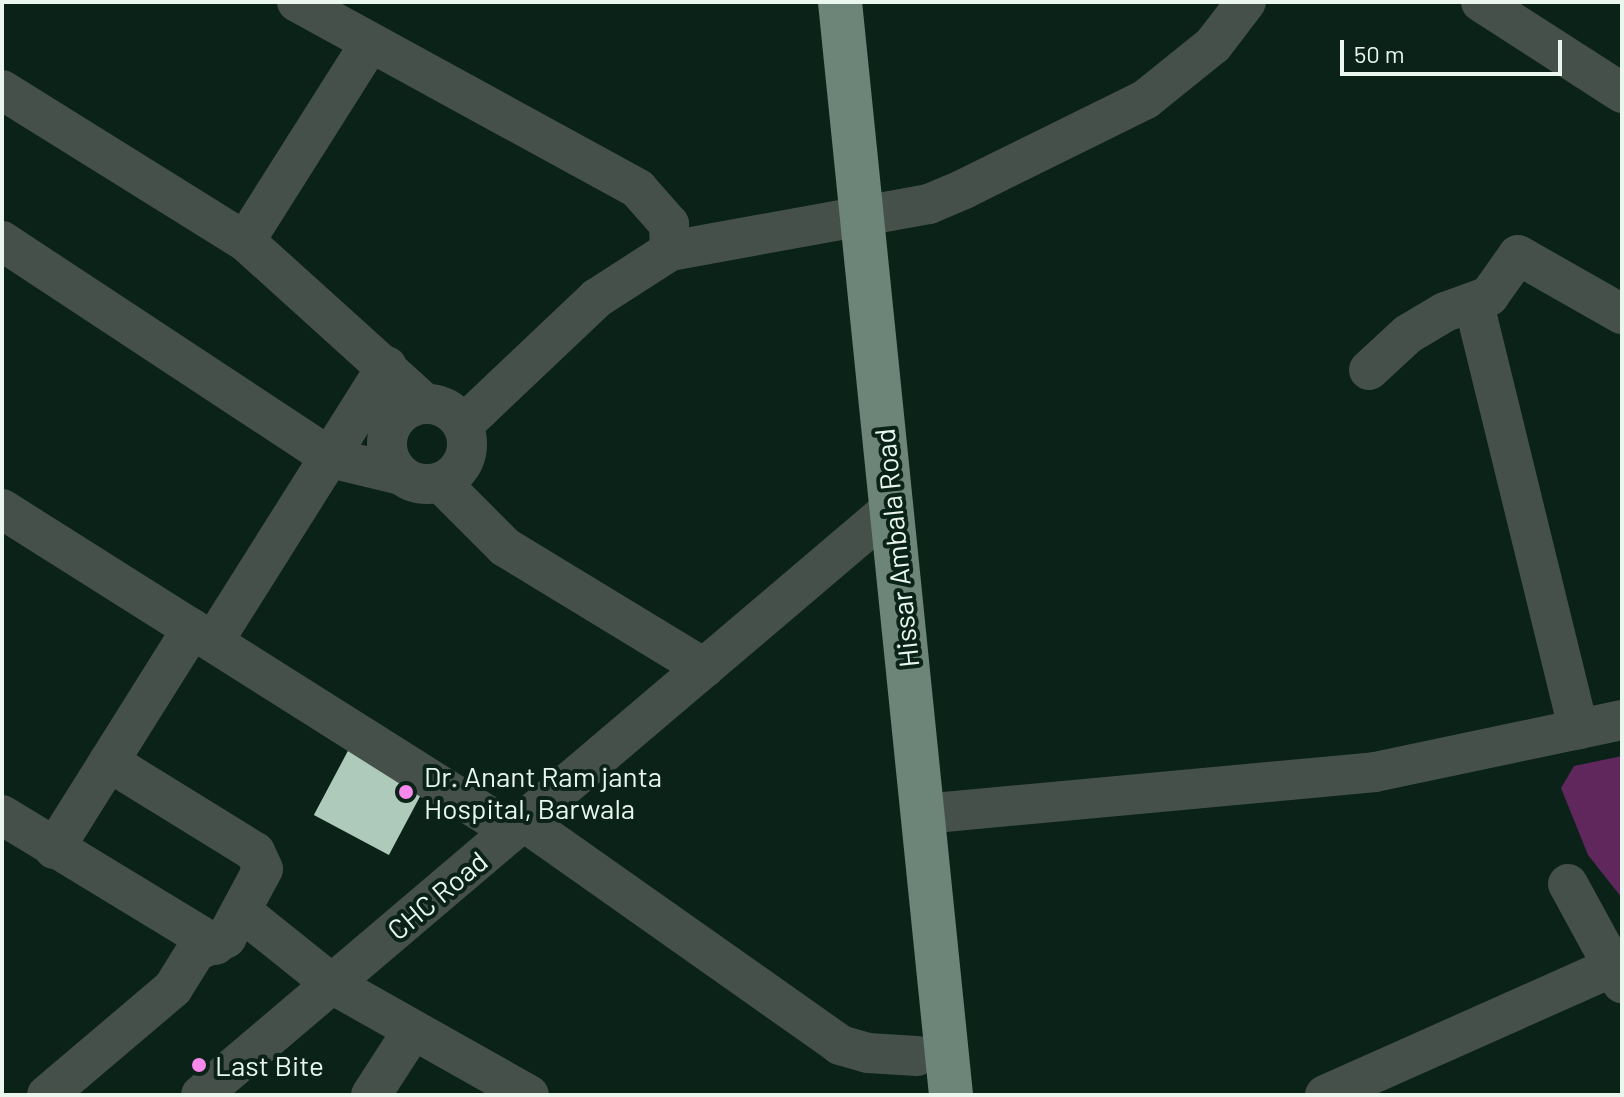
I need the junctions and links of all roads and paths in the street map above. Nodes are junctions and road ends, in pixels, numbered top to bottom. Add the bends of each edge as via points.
1 (297, 2) edge
2 (811, 2) edge
3 (840, 2) edge
4 (1246, 2) edge
5 (1481, 2) edge
6 (369, 45) junction
7 (2, 90) edge
8 (1622, 93) edge
9 (847, 216) junction
10 (2, 241) edge
11 (245, 241) junction
12 (670, 251) junction
13 (1474, 304) junction
14 (1622, 314) edge
15 (387, 366) junction
16 (1369, 370) dead end
17 (424, 403) junction
18 (463, 425) junction
19 (331, 458) junction
20 (397, 474) junction
21 (441, 483) junction
22 (2, 509) edge
23 (878, 520) junction
24 (203, 636) junction
25 (704, 668) junction
26 (1622, 720) edge
27 (1578, 729) junction
28 (109, 762) junction
29 (923, 814) junction
30 (2, 815) edge
31 (518, 826) junction
32 (54, 849) junction
33 (1568, 884) dead end
34 (241, 911) junction
35 (216, 945) junction
36 (1618, 975) edge
37 (332, 984) junction
38 (413, 1030) junction
39 (919, 1076) edge
40 (47, 1095) edge
41 (201, 1095) edge
42 (371, 1095) edge
43 (529, 1095) edge
44 (951, 1095) edge
45 (1325, 1095) edge

1 - 6 street
2 - 9 main road, Hissar Ambala Road
3 - 9 main road, Hissar Ambala Road
4 - 9 street via 1213,45 1146,99 929,204
5 - 8 street
6 - 11 street
6 - 12 street via 638,189 669,224
7 - 11 street
9 - 12 street
9 - 23 main road, Hissar Ambala Road
10 - 19 street
11 - 15 street
12 - 18 street via 597,298
13 - 14 street via 1489,296 1518,255
13 - 16 street via 1445,312 1408,334
13 - 27 street
15 - 17 street
15 - 19 street
17 - 18 street via 447,408
17 - 20 street via 402,411 388,430 386,453
18 - 21 street via 468,448 459,469
19 - 20 street
19 - 24 street
20 - 21 street via 418,485
21 - 25 street via 505,547
22 - 24 street
23 - 25 street, CHC Road
23 - 29 main road, Hissar Ambala Road
23 - 39 main road, Hissar Ambala Road
24 - 28 street
24 - 31 street
25 - 31 street, CHC Road
26 - 27 street
27 - 29 street via 1375,772
28 - 32 street
28 - 34 street via 255,852 263,869
29 - 44 main road, Hissar Ambala Road
30 - 32 street
31 - 37 street, CHC Road
31 - 39 street via 821,1033
32 - 35 street
33 - 36 street
34 - 35 street
34 - 37 street
35 - 40 street via 196,951 173,988
36 - 45 street
37 - 38 street
37 - 41 street, CHC Road
38 - 42 street
38 - 43 street

